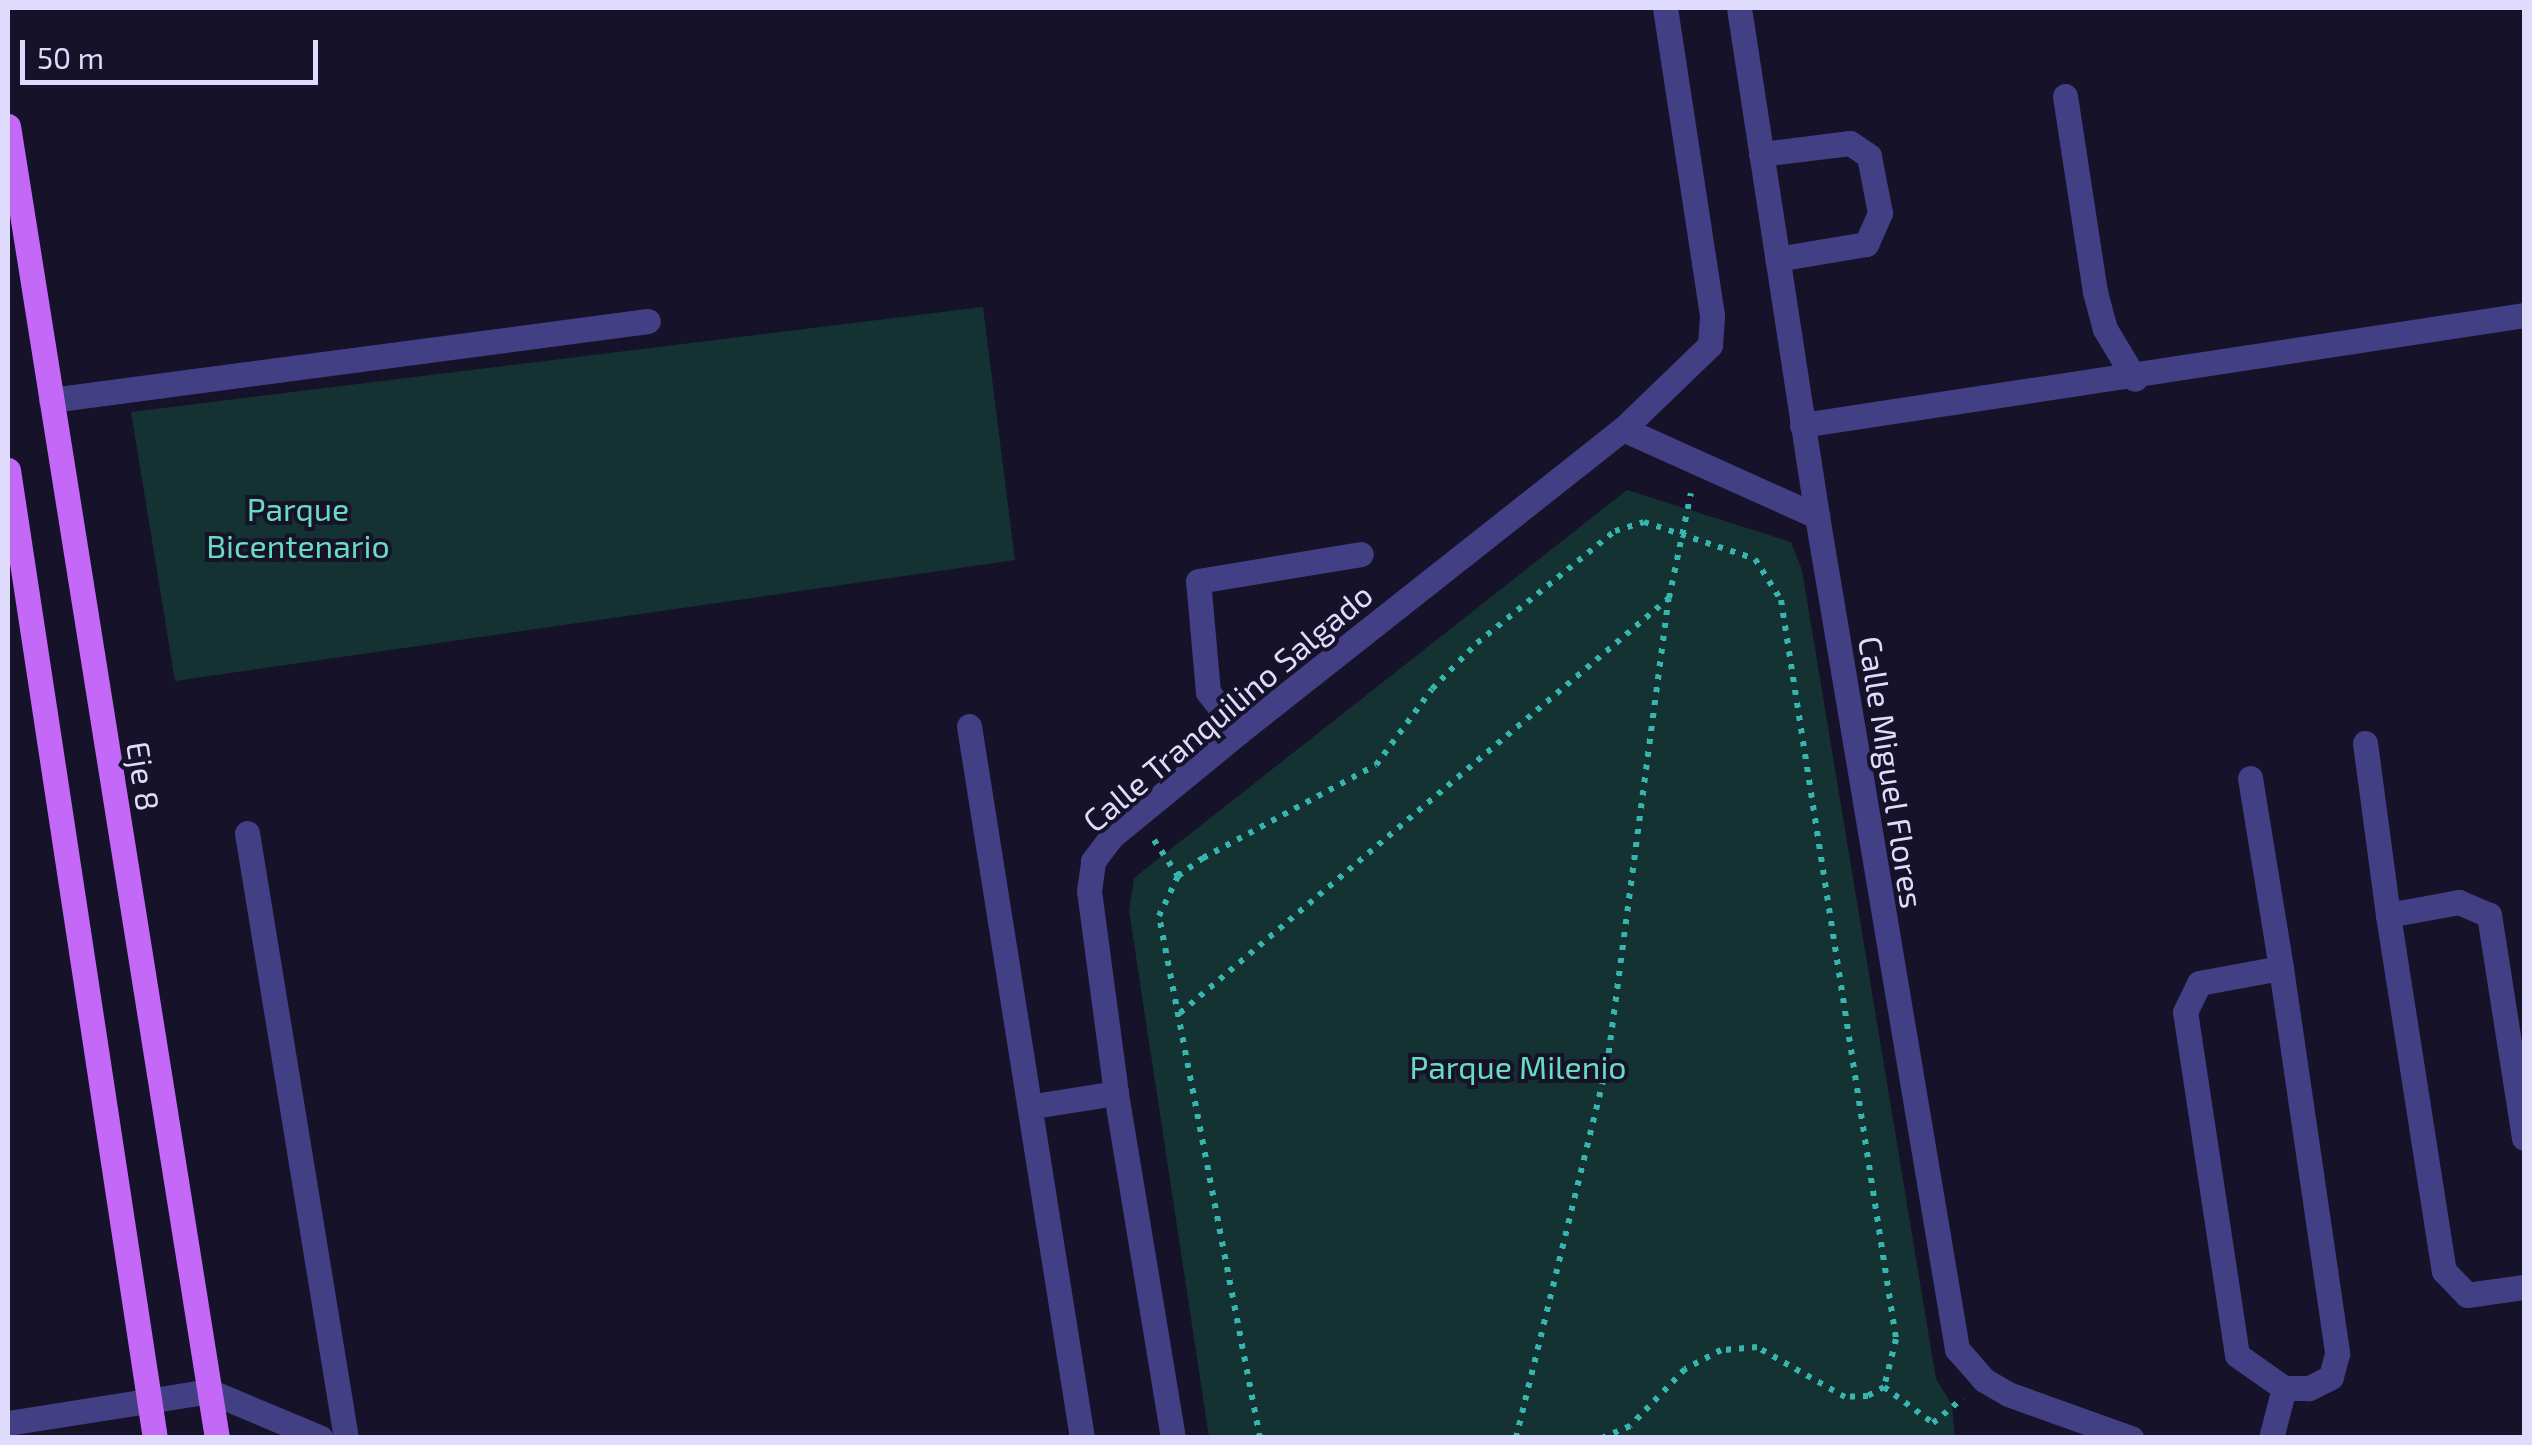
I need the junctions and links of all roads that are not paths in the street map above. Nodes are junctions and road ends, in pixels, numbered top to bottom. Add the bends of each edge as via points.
1 (1665, 8) edge
2 (1740, 8) edge
3 (2065, 96) dead end
4 (8, 126) edge
5 (1762, 154) junction
6 (1777, 260) junction
7 (2524, 315) edge
8 (648, 321) dead end
9 (2136, 379) junction
10 (51, 400) junction
11 (1802, 425) junction
12 (1623, 429) junction
13 (8, 470) edge
14 (1817, 516) junction
15 (1361, 554) dead end
16 (969, 726) dead end
17 (1239, 732) junction
18 (2365, 743) dead end
19 (2250, 778) dead end
20 (247, 833) dead end
21 (2388, 915) junction
22 (2281, 968) junction
23 (1116, 1092) junction
24 (1034, 1106) junction
25 (2524, 1138) edge
26 (2524, 1287) edge
27 (2284, 1388) junction
28 (210, 1392) junction
29 (149, 1399) junction
30 (8, 1423) edge
31 (155, 1438) edge
32 (217, 1438) edge
33 (321, 1438) edge
34 (346, 1438) edge
35 (1082, 1438) edge
36 (1172, 1438) edge
37 (2130, 1438) edge
38 (2270, 1438) edge

1 - 12 street, Calle Tranquilino Salgado via 1712,316 1710,344
2 - 5 street, Calle Miguel Flores
3 - 9 street via 2095,292 2105,328
4 - 10 main road, Eje 8
5 - 6 street, Calle Miguel Flores
5 - 6 street via 1850,143 1868,156 1880,214 1866,244
6 - 11 street, Calle Miguel Flores
7 - 9 street
8 - 10 street
9 - 11 street
10 - 28 main road, Eje 8
11 - 14 street, Calle Miguel Flores
12 - 14 street
12 - 17 street, Calle Tranquilino Salgado
13 - 29 main road
14 - 37 street, Calle Miguel Flores via 1957,1349 1984,1380 2008,1394
15 - 17 street via 1198,581 1208,692
16 - 24 street
17 - 23 street, Calle Tranquilino Salgado via 1101,847 1089,876
18 - 21 street
19 - 22 street
20 - 34 street
21 - 25 street via 2459,902 2489,915
21 - 26 street via 2444,1271 2467,1295
22 - 27 street via 2338,1354 2321,1385
22 - 27 street via 2199,982 2186,1012 2235,1349 2244,1367
23 - 24 street
23 - 36 street, Calle Tranquilino Salgado
24 - 35 street
27 - 38 street
28 - 29 street
28 - 32 main road, Eje 8
28 - 33 street
29 - 30 street
29 - 31 main road

